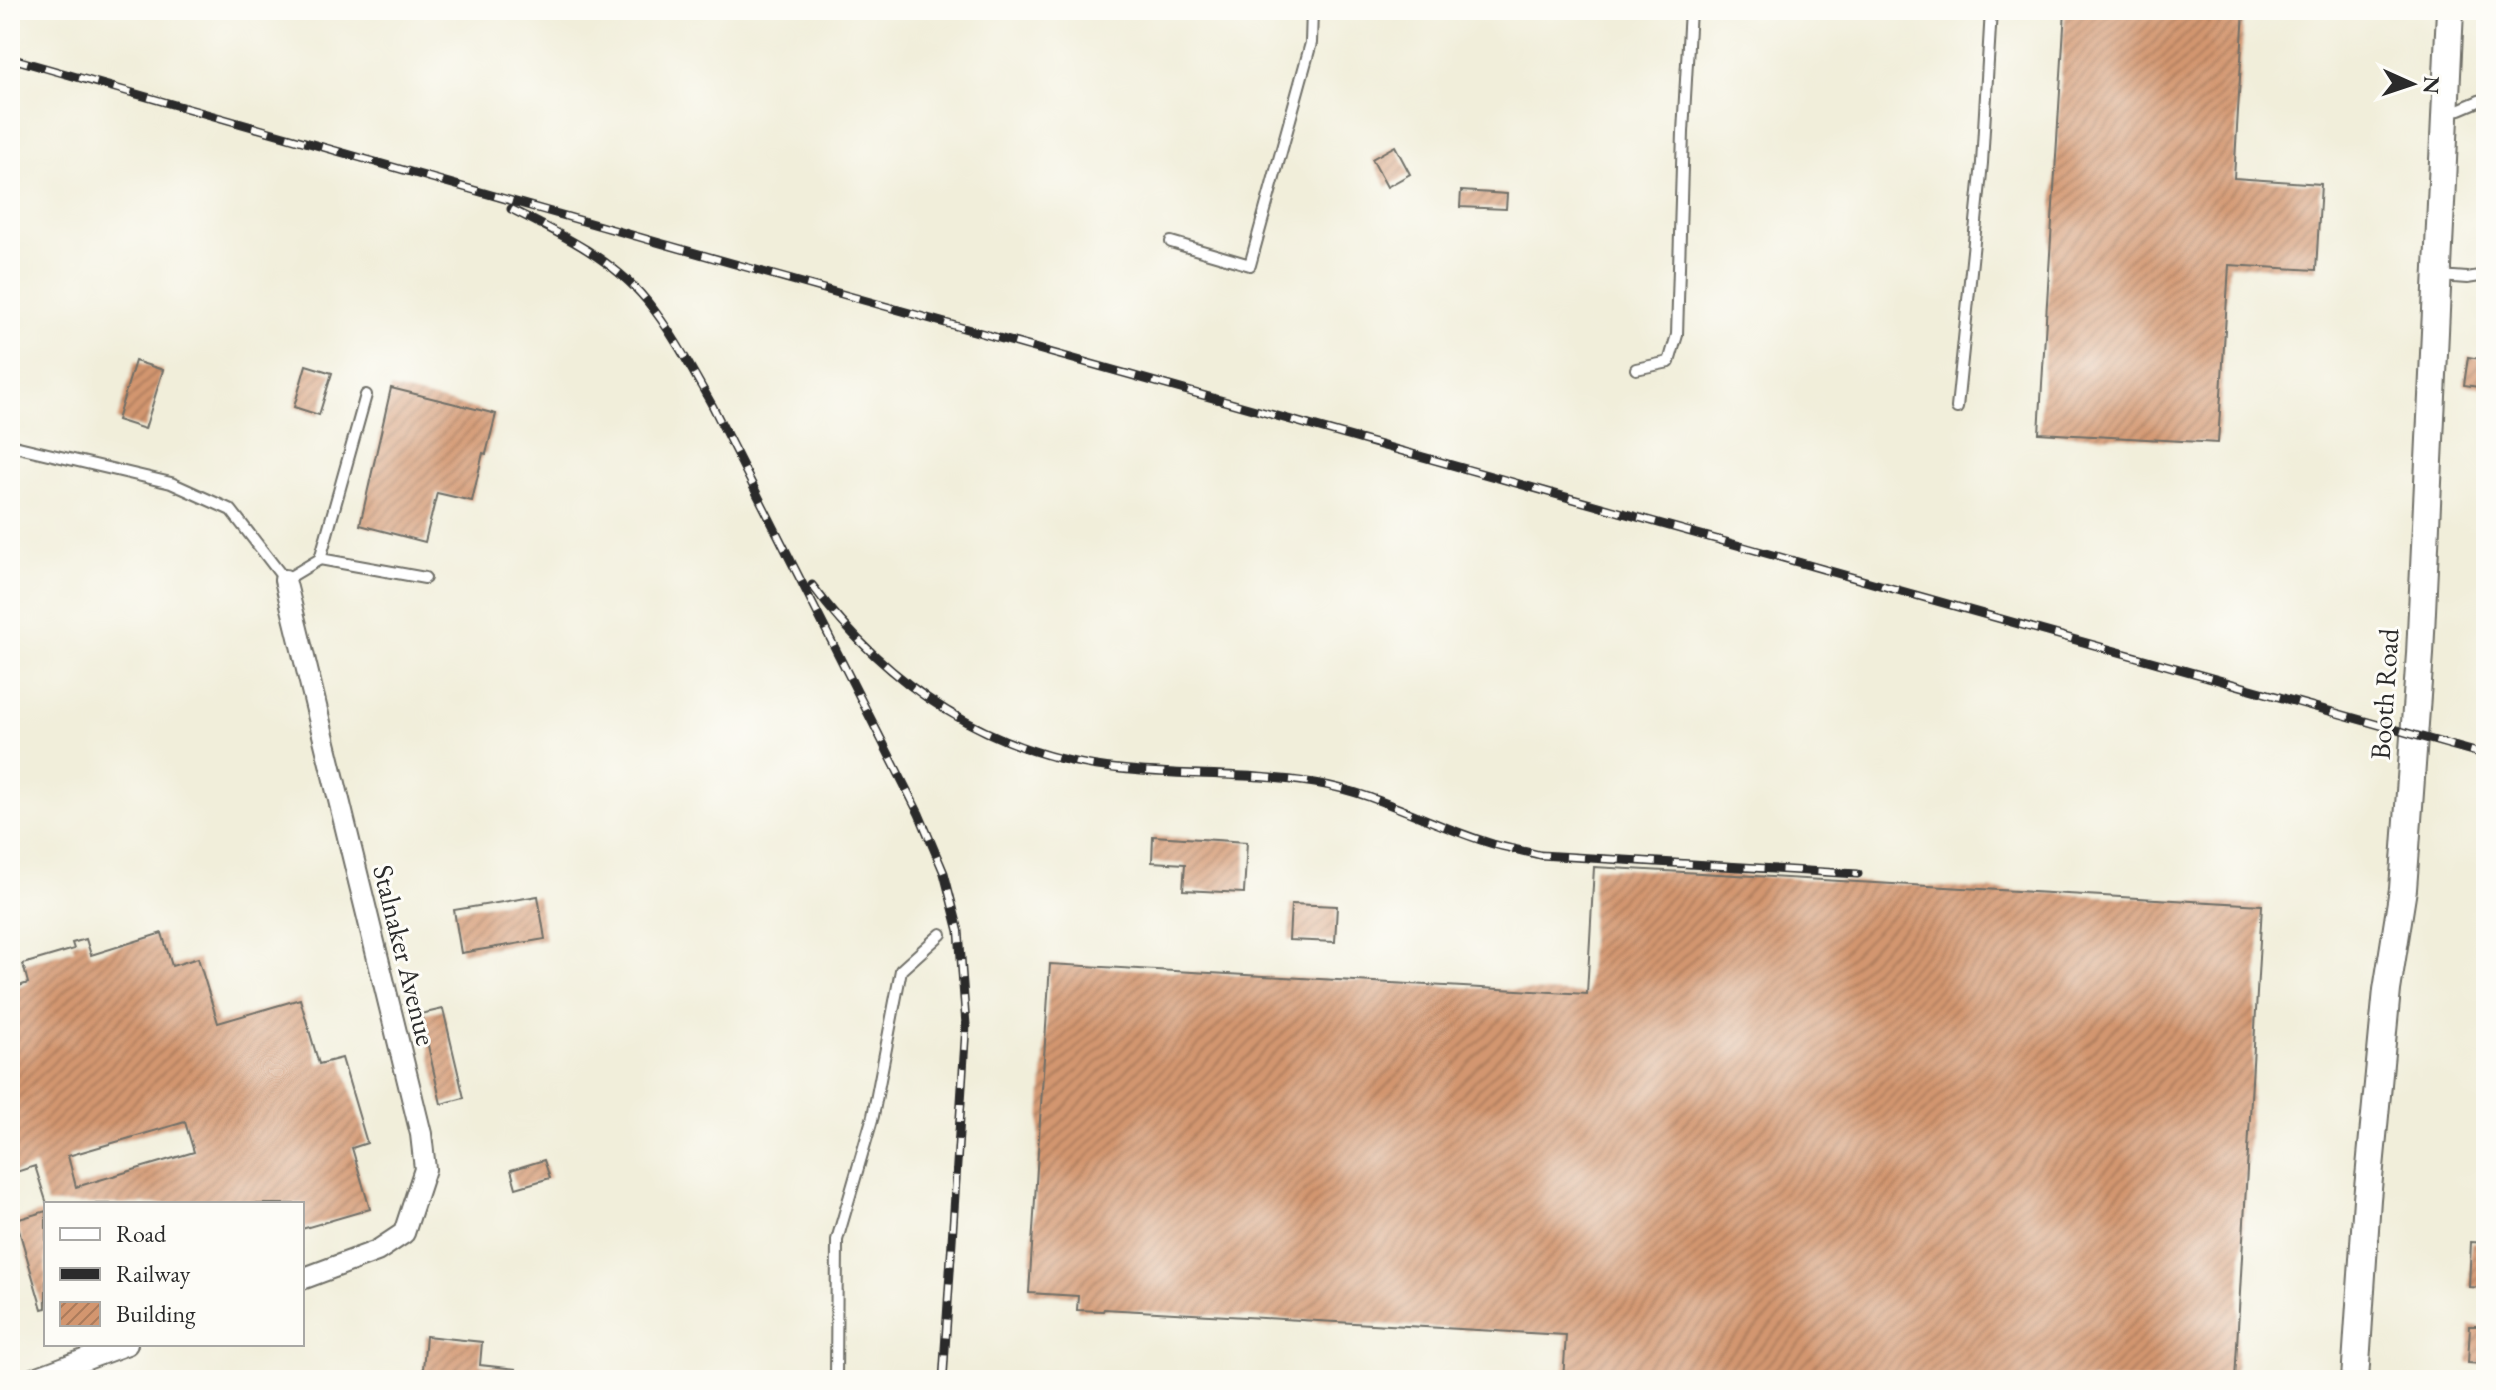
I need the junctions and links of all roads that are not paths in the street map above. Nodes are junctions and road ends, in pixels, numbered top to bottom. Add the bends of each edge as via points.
1 (1312, 10) edge
2 (1565, 10) edge
3 (1592, 10) edge
4 (1690, 10) edge
5 (1991, 10) edge
6 (2450, 10) edge
7 (2486, 98) edge
8 (2444, 111) junction
9 (1171, 242) dead end
10 (2486, 275) edge
11 (2435, 276) junction
12 (1636, 369) dead end
13 (366, 395) dead end
14 (1957, 408) dead end
15 (10, 445) edge
16 (320, 559) junction
17 (425, 578) dead end
18 (285, 580) junction
19 (941, 934) dead end
20 (304, 1278) edge
21 (122, 1346) edge
22 (30, 1380) edge
23 (836, 1380) edge
24 (2355, 1380) edge

1 - 9 lane via 1311,43 1250,265
2 - 3 lane
4 - 12 lane via 1677,335 1669,362
5 - 14 lane via 1982,163
6 - 8 street, Booth Road
7 - 8 lane
8 - 11 street, Booth Road
10 - 11 lane
11 - 24 street, Booth Road via 2420,654 2403,889 2387,990
13 - 16 lane
15 - 18 lane via 171,483 231,510
16 - 17 lane
16 - 18 lane
18 - 20 street, Stalnaker Avenue via 421,1134 425,1169 404,1233 377,1251
19 - 23 lane via 901,970 873,1116 837,1240
21 - 22 street

